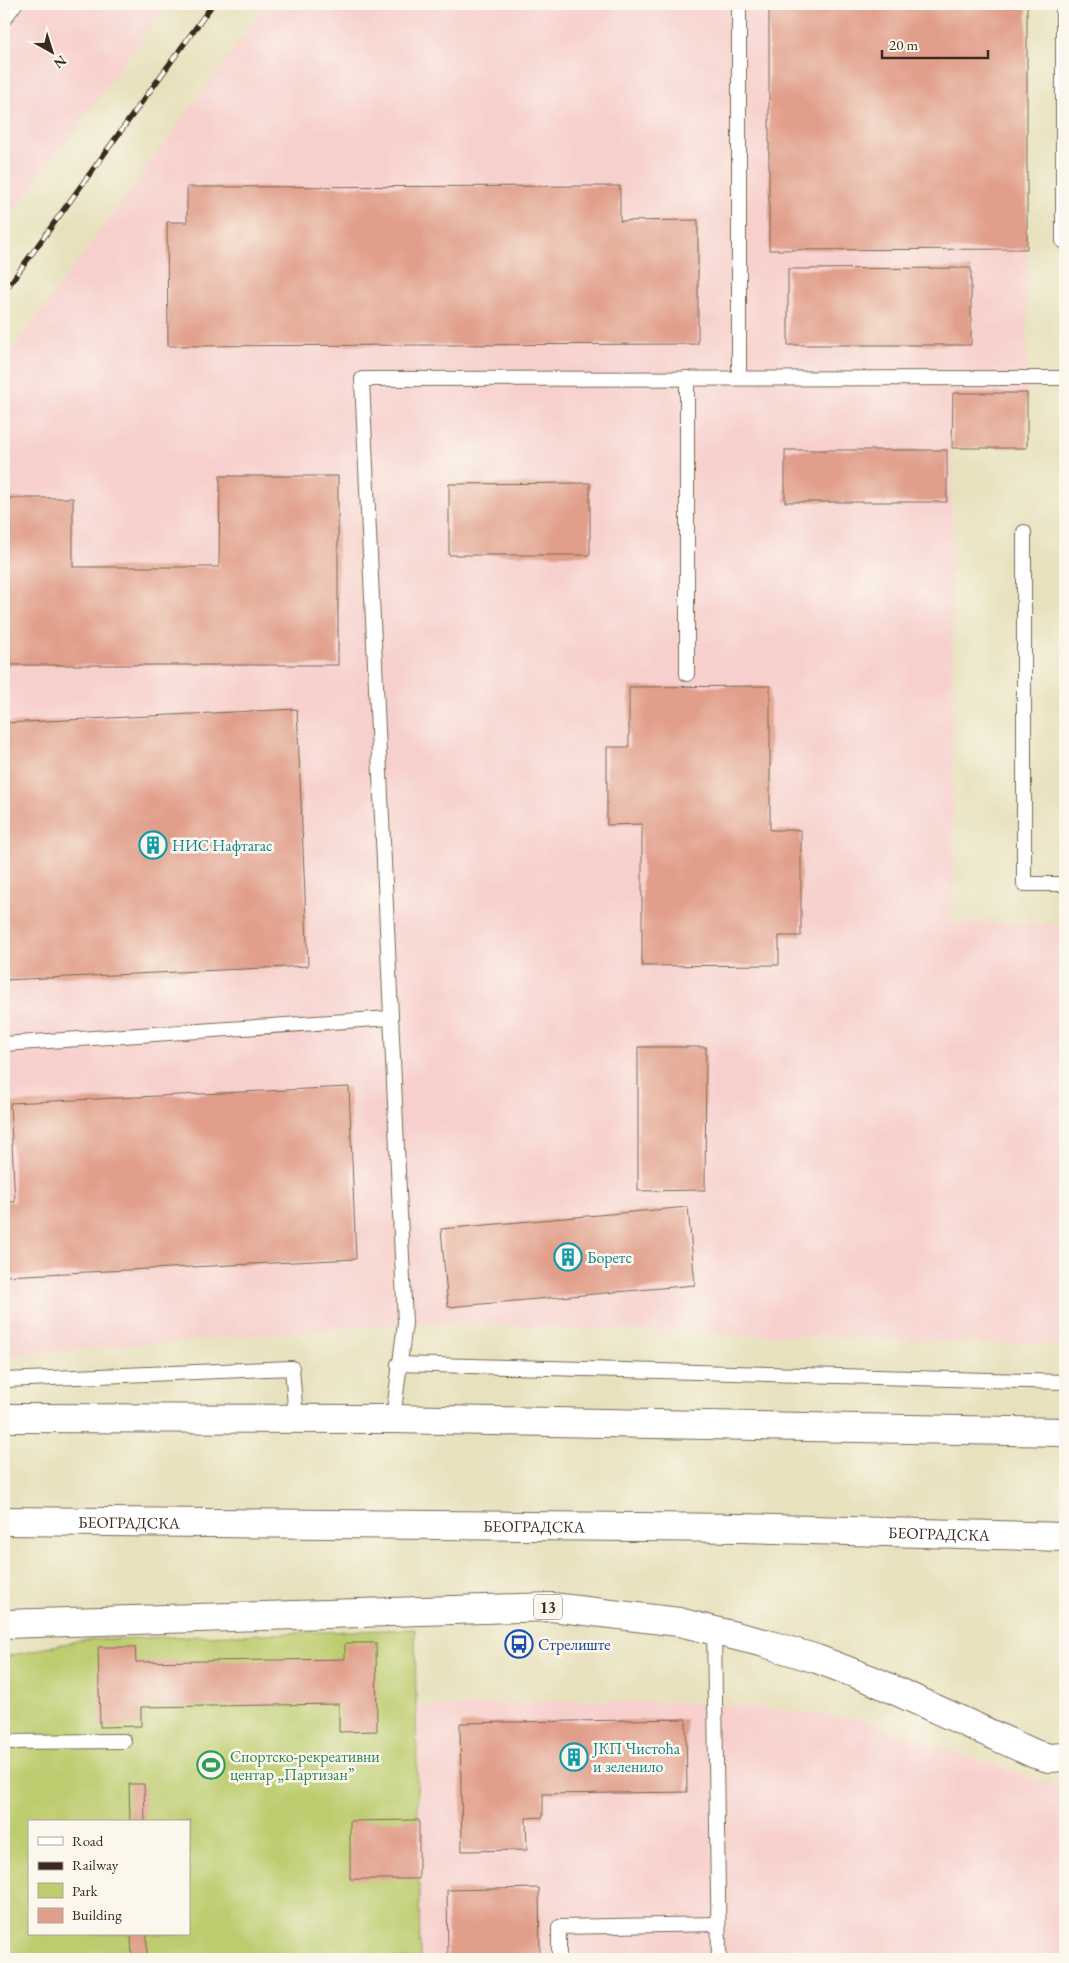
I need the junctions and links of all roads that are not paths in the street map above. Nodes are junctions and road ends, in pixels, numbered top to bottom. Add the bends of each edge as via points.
1 (15, 4) edge
2 (739, 4) edge
3 (1063, 4) edge
4 (4, 19) edge
5 (1064, 66) edge
6 (1063, 241) dead end
7 (687, 378) junction
8 (739, 378) junction
9 (1065, 378) edge
10 (1024, 532) dead end
11 (687, 674) dead end
12 (1065, 884) edge
13 (391, 1018) junction
14 (4, 1044) edge
15 (398, 1364) junction
16 (4, 1380) edge
17 (1065, 1382) edge
18 (4, 1418) edge
19 (296, 1419) junction
20 (393, 1419) junction
21 (1065, 1432) edge
22 (4, 1521) edge
23 (1065, 1537) edge
24 (4, 1624) edge
25 (714, 1630) junction
26 (124, 1740) dead end
27 (4, 1742) edge
28 (1065, 1757) edge
29 (718, 1924) junction
30 (560, 1959) edge
31 (719, 1959) edge

1 - 4 lane
2 - 8 lane
3 - 5 lane
5 - 6 lane
7 - 8 lane
7 - 11 lane
7 - 13 lane via 362,380
8 - 9 lane
10 - 12 lane via 1024,884
13 - 14 lane
13 - 15 lane via 405,1323
15 - 17 lane
15 - 20 lane
16 - 19 lane via 292,1368
18 - 19 main road
19 - 20 main road
20 - 21 main road
22 - 23 main road, БЕОГРАДСКА via 742,1528
24 - 25 main road, 13 via 552,1607 679,1622
25 - 28 main road, 13 via 817,1659 872,1680 1035,1754 1049,1758
25 - 29 lane
26 - 27 lane
29 - 30 lane via 559,1927
29 - 31 lane

